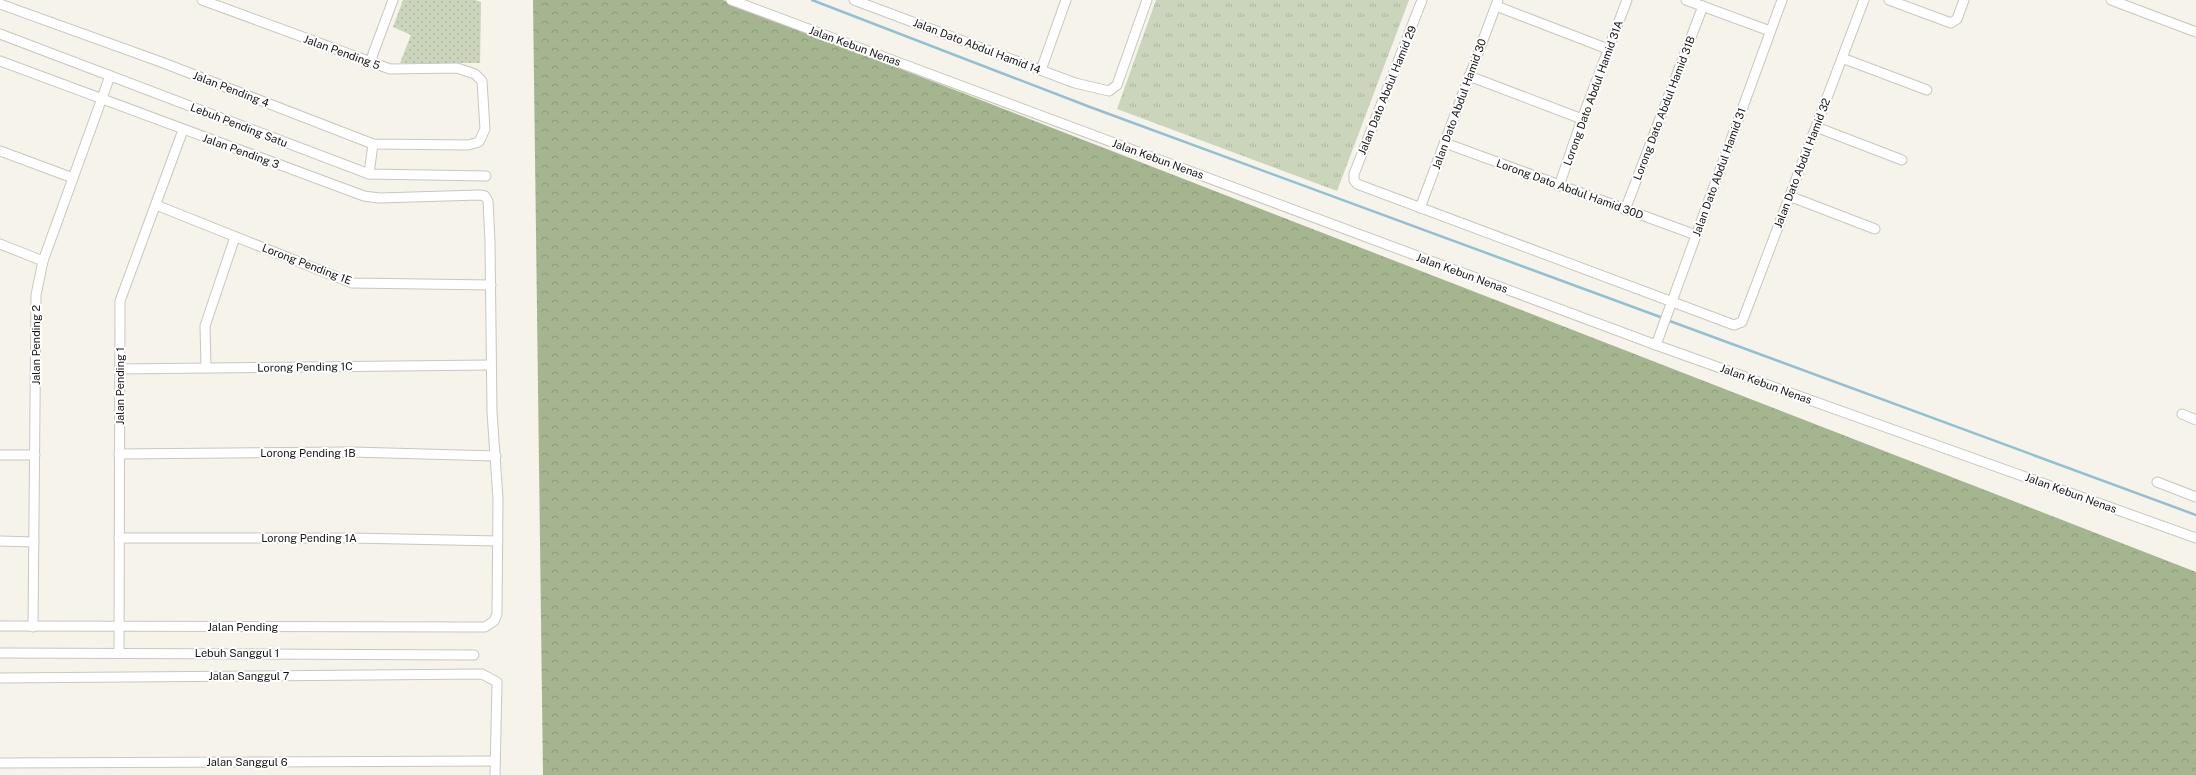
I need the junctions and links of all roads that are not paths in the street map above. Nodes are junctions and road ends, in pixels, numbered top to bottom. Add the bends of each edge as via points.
1 (202, 0) edge
2 (393, 0) edge
3 (731, 0) edge
4 (854, 0) edge
5 (1148, 0) edge
6 (1422, 0) edge
7 (1627, 0) edge
8 (1686, 0) edge
9 (1782, 0) edge
10 (1864, 0) edge
11 (1888, 0) edge
12 (1964, 0) edge
13 (2111, 0) edge
14 (1063, 1) edge
15 (1497, 3) edge
16 (0, 4) edge
17 (1703, 6) junction
18 (1770, 31) junction
19 (2196, 32) edge
20 (0, 34) edge
21 (1608, 49) junction
22 (1842, 58) junction
23 (0, 62) edge
24 (370, 62) junction
25 (1041, 70) junction
26 (110, 76) junction
27 (1469, 76) junction
28 (1927, 90) dead end
29 (102, 98) junction
30 (1582, 119) junction
31 (1816, 127) junction
32 (183, 130) junction
33 (1445, 143) junction
34 (373, 144) junction
35 (468, 145) joint
36 (0, 151) edge
37 (1902, 160) dead end
38 (369, 174) junction
39 (486, 176) dead end
40 (73, 178) junction
41 (1559, 186) junction
42 (1789, 196) junction
43 (156, 205) junction
44 (1420, 208) junction
45 (1625, 210) junction
46 (1875, 229) dead end
47 (1696, 235) junction
48 (235, 237) junction
49 (0, 244) edge
50 (43, 261) junction
51 (491, 285) junction
52 (1672, 302) junction
53 (1656, 345) junction
54 (491, 365) junction
55 (120, 368) junction
56 (206, 368) junction
57 (2182, 414) dead end
58 (2196, 420) edge
59 (119, 454) junction
60 (0, 456) edge
61 (35, 456) junction
62 (496, 456) junction
63 (2157, 482) dead end
64 (2196, 497) edge
65 (119, 538) junction
66 (2196, 538) edge
67 (0, 541) edge
68 (498, 541) junction
69 (34, 542) junction
70 (0, 626) edge
71 (33, 627) junction
72 (119, 627) junction
73 (0, 652) edge
74 (119, 653) junction
75 (474, 655) dead end
76 (0, 678) edge
77 (495, 761) junction
78 (0, 763) edge
79 (495, 775) edge

1 - 24 street, Jalan Pending 5
2 - 24 street
3 - 53 street, Jalan Kebun Nenas
4 - 25 street, Jalan Dato Abdul Hamid 14
5 - 25 street, Jalan Dato Abdul Hamid 14 via 1117,85 1109,92
6 - 44 street, Jalan Dato Abdul Hamid 29 via 1354,174 1357,184
7 - 21 street, Lorong Dato Abdul Hamid 31A
8 - 17 street
9 - 18 street, Jalan Dato Abdul Hamid 31
10 - 22 street, Jalan Dato Abdul Hamid 32
11 - 12 street via 1951,23 1956,19
13 - 19 street
14 - 25 street
15 - 21 street
15 - 27 street, Jalan Dato Abdul Hamid 30
16 - 34 street, Jalan Pending 4 via 161,62
17 - 18 street
17 - 45 street, Lorong Dato Abdul Hamid 31B
18 - 47 street, Jalan Dato Abdul Hamid 31
20 - 26 street, Lebuh Pending Satu
21 - 30 street, Lorong Dato Abdul Hamid 31A
22 - 28 street
22 - 31 street, Jalan Dato Abdul Hamid 32
23 - 29 street, Jalan Pending 3
24 - 35 street, Jalan Pending 5 via 390,69 457,68 475,74 482,81 485,129 479,142
26 - 29 street, Jalan Pending 2
26 - 38 street, Lebuh Pending Satu
27 - 30 street
27 - 33 street, Jalan Dato Abdul Hamid 30
29 - 32 street, Jalan Pending 3
29 - 40 street, Jalan Pending 2
30 - 41 street, Lorong Dato Abdul Hamid 31A
31 - 37 street
31 - 42 street, Jalan Dato Abdul Hamid 32
32 - 43 street, Jalan Pending 1
32 - 51 street, Jalan Pending 3 via 364,196 485,196 488,201
33 - 41 street, Lorong Dato Abdul Hamid 30D
33 - 44 street, Jalan Dato Abdul Hamid 30
34 - 35 street, Jalan Pending 4
34 - 38 street
36 - 40 street
38 - 39 street, Lebuh Pending Satu
40 - 50 street, Jalan Pending 2
41 - 45 street, Lorong Dato Abdul Hamid 30D
42 - 46 street
42 - 52 street, Jalan Dato Abdul Hamid 32 via 1742,322 1734,325
43 - 48 street, Lorong Pending 1E
43 - 55 street, Jalan Pending 1 via 120,301
44 - 52 street
45 - 47 street, Lorong Dato Abdul Hamid 30D
47 - 52 street, Jalan Dato Abdul Hamid 31
48 - 51 street, Lorong Pending 1E via 352,283
48 - 56 street via 205,326
49 - 50 street
50 - 61 street, Jalan Pending 2 via 36,295
51 - 54 street
52 - 53 street, Jalan Dato Abdul Hamid 31
53 - 66 street, Jalan Kebun Nenas
54 - 56 street, Lorong Pending 1C
54 - 62 street
55 - 56 street, Lorong Pending 1C
55 - 59 street, Jalan Pending 1
57 - 58 street
59 - 62 street, Lorong Pending 1B via 352,452
59 - 65 street, Jalan Pending 1
60 - 61 street
61 - 69 street, Jalan Pending 2
62 - 68 street
63 - 64 street
65 - 68 street, Lorong Pending 1A
65 - 72 street, Jalan Pending 1
67 - 69 street
68 - 72 street, Jalan Pending via 497,614 494,621 485,627
69 - 71 street, Jalan Pending 2
70 - 71 street, Jalan Pending
71 - 72 street, Jalan Pending
72 - 74 street, Jalan Pending 1
73 - 74 street, Lebuh Sanggul 1
74 - 75 street, Lebuh Sanggul 1
76 - 77 street, Jalan Sanggul 7 via 482,674 497,682
77 - 78 street, Jalan Sanggul 6
77 - 79 street

